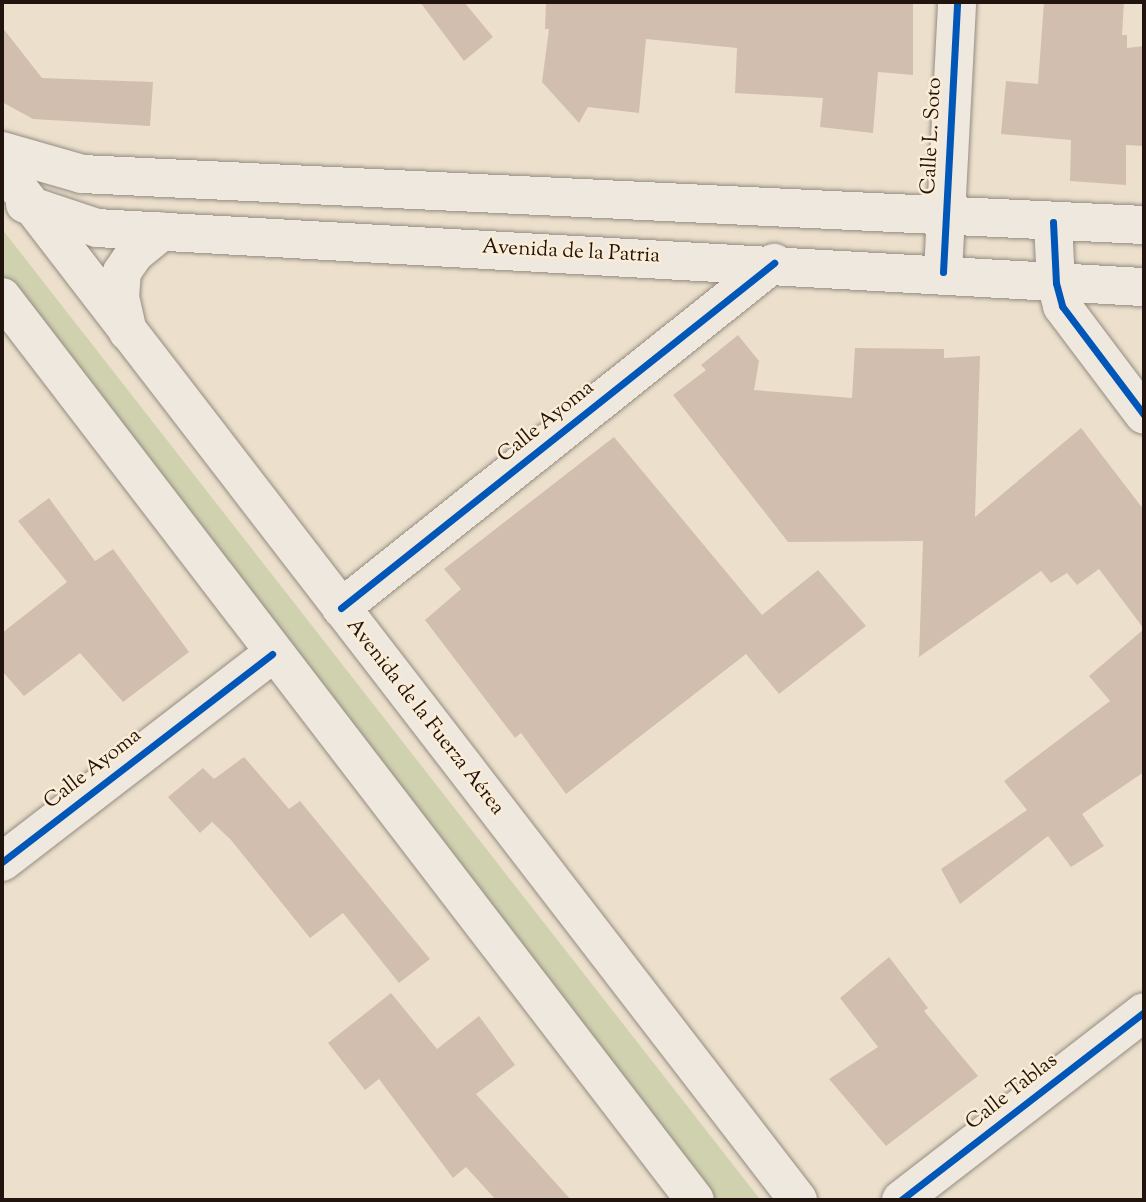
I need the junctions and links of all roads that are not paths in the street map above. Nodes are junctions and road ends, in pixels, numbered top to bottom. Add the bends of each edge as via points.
1 (957, 2) edge
2 (2, 151) edge
3 (2, 167) edge
4 (15, 202) edge
5 (945, 215) junction
6 (1054, 222) junction
7 (1144, 225) edge
8 (162, 231) junction
9 (774, 263) junction
10 (943, 272) junction
11 (1056, 283) junction
12 (1144, 286) edge
13 (2, 297) edge
14 (128, 334) junction
15 (1144, 415) edge
16 (341, 608) junction
17 (272, 654) junction
18 (2, 862) edge
19 (1144, 1012) edge
20 (695, 1200) edge
21 (799, 1200) edge
22 (901, 1200) edge

1 - 5 main road, Calle L. Soto
2 - 5 main road via 82,174
3 - 4 main road, Avenida de la Fuerza Aérea
4 - 8 main road, Avenida de la Patria via 97,228
4 - 14 main road, Avenida de la Fuerza Aérea
5 - 6 main road
5 - 10 main road, Calle L. Soto
6 - 7 main road
6 - 11 main road
8 - 9 main road, Avenida de la Patria
8 - 14 main road via 134,254 122,272 120,298
9 - 10 main road, Avenida de la Patria
9 - 16 main road, Calle Ayoma
10 - 11 main road, Avenida de la Patria
11 - 12 main road, Avenida de la Patria
11 - 15 main road via 1062,306
13 - 17 main road
14 - 16 main road, Avenida de la Fuerza Aérea
16 - 21 main road, Avenida de la Fuerza Aérea
17 - 18 main road, Calle Ayoma
17 - 20 main road
19 - 22 main road, Calle Tablas

